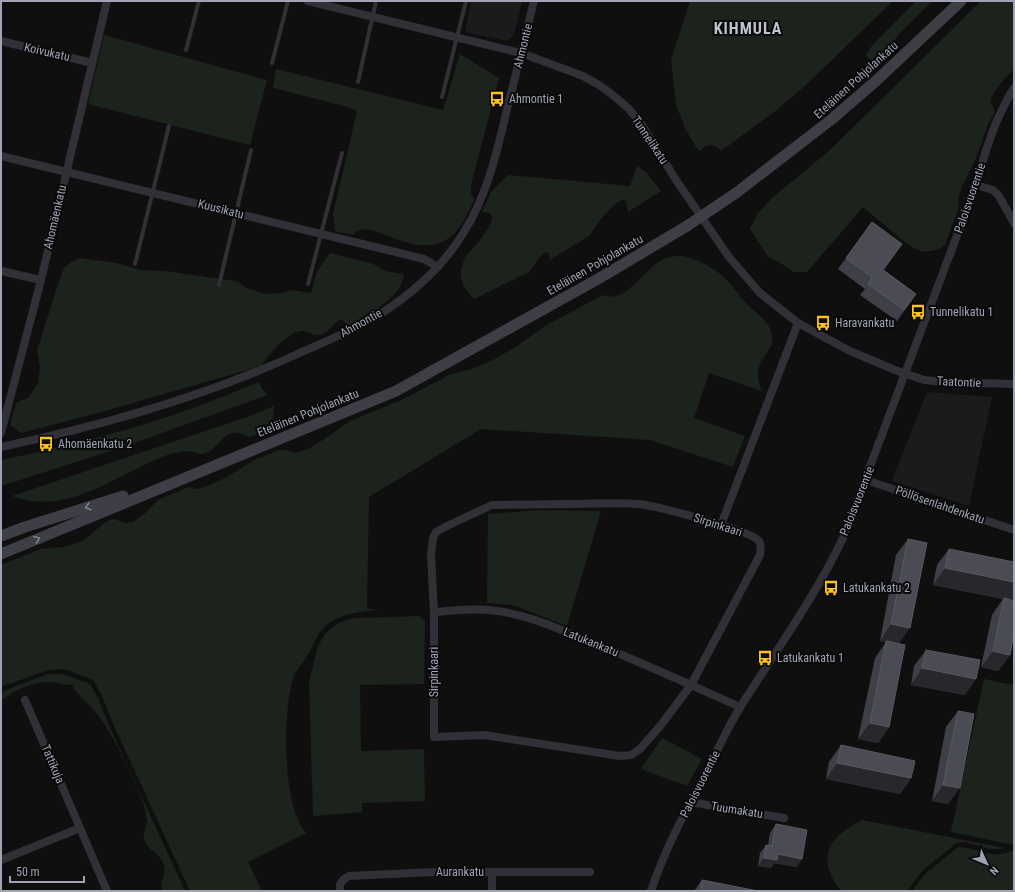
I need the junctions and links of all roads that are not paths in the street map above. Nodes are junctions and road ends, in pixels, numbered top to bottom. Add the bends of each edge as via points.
1 (107, 1) edge
2 (199, 1) edge
3 (288, 1) edge
4 (308, 1) edge
5 (376, 1) edge
6 (466, 1) edge
7 (534, 1) edge
8 (961, 1) edge
9 (372, 17) junction
10 (457, 38) junction
11 (1, 41) edge
12 (186, 50) dead end
13 (521, 53) junction
14 (92, 63) junction
15 (272, 63) dead end
16 (358, 82) dead end
17 (1014, 88) edge
18 (442, 97) dead end
19 (169, 126) dead end
20 (251, 150) dead end
21 (342, 153) dead end
22 (1, 156) edge
23 (66, 172) junction
24 (976, 185) junction
25 (152, 193) junction
26 (237, 213) junction
27 (1014, 223) edge
28 (321, 234) junction
29 (135, 264) dead end
30 (438, 267) junction
31 (1, 271) edge
32 (41, 280) junction
33 (308, 284) dead end
34 (219, 285) dead end
35 (798, 323) junction
36 (906, 374) junction
37 (1014, 384) edge
38 (1, 433) edge
39 (1, 447) edge
40 (192, 474) junction
41 (866, 480) junction
42 (721, 525) junction
43 (1014, 530) edge
44 (1, 536) edge
45 (1, 554) edge
46 (434, 612) junction
47 (691, 685) junction
48 (25, 700) dead end
49 (740, 707) junction
50 (690, 802) junction
51 (784, 818) dead end
52 (80, 828) junction
53 (1, 860) edge
54 (492, 872) junction
55 (590, 872) dead end
56 (107, 891) edge
57 (340, 891) edge
58 (492, 891) edge
59 (651, 891) edge

1 - 14 street, Ahomäenkatu
2 - 12 lane
3 - 15 lane
4 - 9 street, Tunnelikatu
5 - 9 lane
6 - 10 lane
7 - 13 street, Ahmontie
8 - 40 main road, Eteläinen Pohjolankatu, bridge via 832,119 736,193 687,226 598,279 396,391
9 - 10 street, Tunnelikatu
9 - 16 lane
10 - 13 street, Tunnelikatu
10 - 18 lane
11 - 14 street, Koivukatu
13 - 30 street, Ahmontie via 498,149 482,196 454,248
13 - 35 street, Tunnelikatu via 599,84 629,109 729,257 760,293
14 - 23 street, Ahomäenkatu
17 - 24 street, Paloisvuorentie via 995,126
19 - 25 lane
20 - 26 lane
21 - 28 lane
22 - 23 street, Kuusikatu
23 - 25 street, Kuusikatu
23 - 32 street, Ahomäenkatu
24 - 27 street via 993,190 999,196
24 - 36 street, Paloisvuorentie
25 - 26 street, Kuusikatu
25 - 29 lane
26 - 28 street, Kuusikatu
26 - 34 lane
28 - 30 street, Kuusikatu via 427,260
28 - 33 lane
30 - 39 street, Ahmontie via 400,300 358,327 273,366 194,396 128,416
31 - 32 street
32 - 38 street, Ahomäenkatu
35 - 36 street, Tunnelikatu via 850,350
35 - 42 street
36 - 37 street, Taatontie via 924,380 943,382
36 - 41 street, Paloisvuorentie
40 -> 44 main road, Eteläinen Pohjolankatu
45 -> 40 main road, Eteläinen Pohjolankatu
41 - 43 street, Pöllösenlahdenkatu
41 - 49 street, Paloisvuorentie via 830,565
42 - 46 street, Sirpinkaari via 638,504 492,505 436,532 432,538
42 - 47 street, Sirpinkaari via 754,537 761,546 760,555
46 - 47 street, Latukankatu via 471,609 520,615 563,630
46 - 47 street, Sirpinkaari via 434,737 484,735 620,756 631,755 661,725
47 - 49 street, Latukankatu
48 - 52 street, Tattikuja
49 - 50 street, Paloisvuorentie
50 - 51 street, Tuumakatu
50 - 59 street, Paloisvuorentie
52 - 53 street
52 - 56 street, Tattikuja
54 - 55 street, Aurankatu
54 - 57 street, Aurankatu via 350,876 340,884
54 - 58 street

